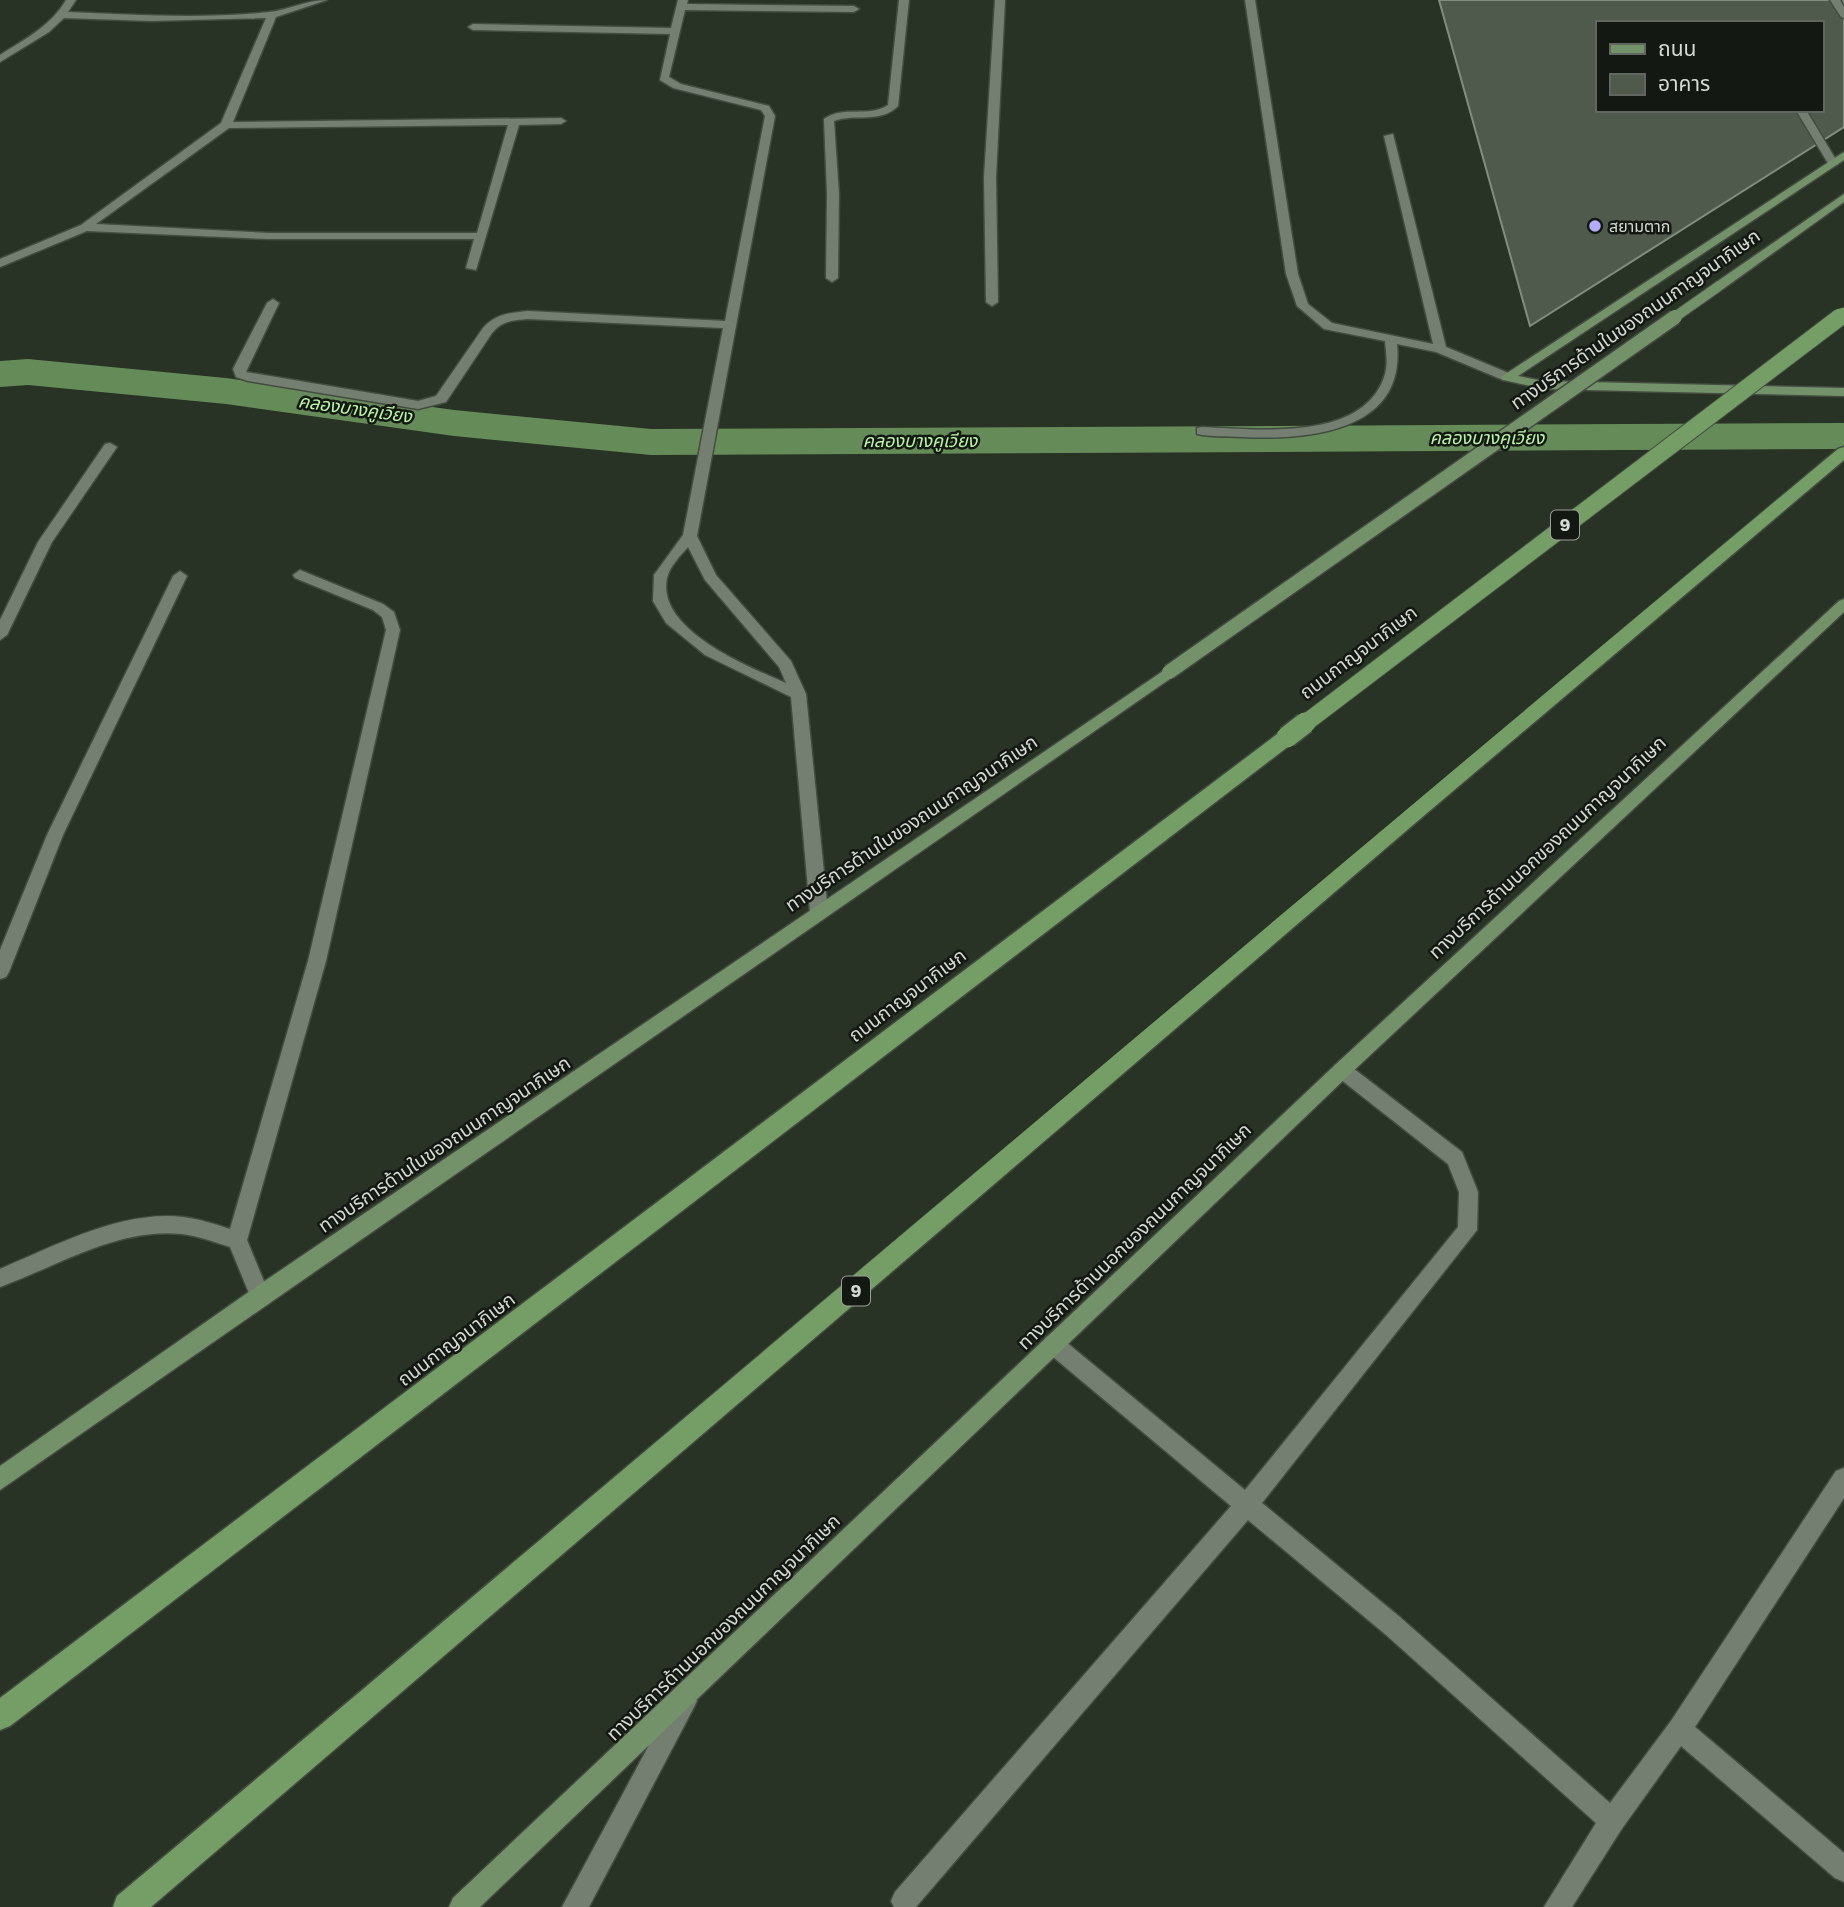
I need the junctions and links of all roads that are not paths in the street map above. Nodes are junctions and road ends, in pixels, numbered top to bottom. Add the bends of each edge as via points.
1 (71, 0) edge
2 (322, 0) edge
3 (904, 0) edge
4 (1000, 0) edge
5 (1250, 0) edge
6 (1835, 0) edge
7 (682, 4) edge
8 (854, 9) dead end
9 (62, 15) junction
10 (272, 15) junction
11 (1844, 15) edge
12 (473, 27) dead end
13 (675, 31) junction
14 (0, 59) edge
15 (1802, 112) edge
16 (561, 121) dead end
17 (514, 123) junction
18 (226, 125) junction
19 (1389, 136) dead end
20 (1844, 155) edge
21 (1833, 163) junction
22 (1844, 197) edge
23 (85, 227) junction
24 (482, 236) junction
25 (0, 264) edge
26 (472, 268) dead end
27 (832, 278) dead end
28 (992, 302) dead end
29 (273, 303) dead end
30 (1844, 314) edge
31 (730, 325) junction
32 (1391, 339) junction
33 (1440, 349) junction
34 (1507, 377) junction
35 (1844, 392) edge
36 (1202, 431) dead end
37 (110, 447) dead end
38 (1844, 452) edge
39 (690, 536) junction
40 (300, 575) dead end
41 (180, 576) dead end
42 (1844, 604) edge
43 (0, 635) edge
44 (798, 694) junction
45 (819, 912) junction
46 (0, 972) edge
47 (1342, 1070) junction
48 (237, 1240) junction
49 (0, 1278) edge
50 (260, 1296) junction
51 (1053, 1344) junction
52 (0, 1479) edge
53 (1844, 1479) edge
54 (1247, 1505) junction
55 (692, 1689) junction
56 (0, 1716) edge
57 (1679, 1729) junction
58 (1612, 1821) junction
59 (1844, 1869) edge
60 (904, 1901) dead end
61 (128, 1907) edge
62 (462, 1907) edge
63 (575, 1907) edge
64 (1558, 1907) edge

1 - 9 street
2 - 10 street
3 - 27 street via 893,106 881,113 829,120
4 - 28 street via 990,177
5 - 32 street via 1298,295 1303,306 1328,326
6 - 11 street
7 - 8 street
7 - 13 street
9 - 10 street
9 - 14 street
10 - 18 street
12 - 13 street
13 - 31 street via 664,79 765,108 770,116
15 - 21 street
16 - 17 street
17 - 18 street
17 - 24 street
18 - 23 street
19 - 33 street
20 - 21 main road
21 - 34 main road
22 - 45 main road, ทางบริการด้านในของถนนกาญจนาภิเษก, bridge
23 - 24 street via 268,236
23 - 25 street
24 - 26 street
29 - 31 street via 240,374 418,405 441,399 486,331 507,317
30 - 56 highway, ถนนกาญจนาภิเษก / 9, bridge
31 - 39 street
32 - 33 street
32 - 36 street via 1392,372 1382,392 1368,409 1346,422 1315,430
33 - 34 street
34 - 35 main road via 1544,386
37 - 43 street via 45,542
38 - 61 highway, 9
39 - 44 street via 710,577 786,665
39 - 44 street via 659,580 661,600 671,620 727,662
40 - 48 street via 378,607 389,615 393,629 317,961
41 - 46 street via 66,813
42 - 47 main road, ทางบริการด้านนอกของถนนกาญจนาภิเษก
44 - 45 street
45 - 50 main road, ทางบริการด้านในของถนนกาญจนาภิเษก
47 - 51 main road, ทางบริการด้านนอกของถนนกาญจนาภิเษก
47 - 54 street via 1455,1158 1466,1178 1471,1207 1467,1230
48 - 49 street via 177,1225 139,1228 75,1247
48 - 50 street
50 - 52 main road, ทางบริการด้านในของถนนกาญจนาภิเษก
51 - 54 street
51 - 55 main road, ทางบริการด้านนอกของถนนกาญจนาภิเษก
53 - 57 street
54 - 58 street
54 - 60 street
55 - 62 main road, ทางบริการด้านนอกของถนนกาญจนาภิเษก
55 - 63 street
57 - 58 street
57 - 59 street
58 - 64 street

